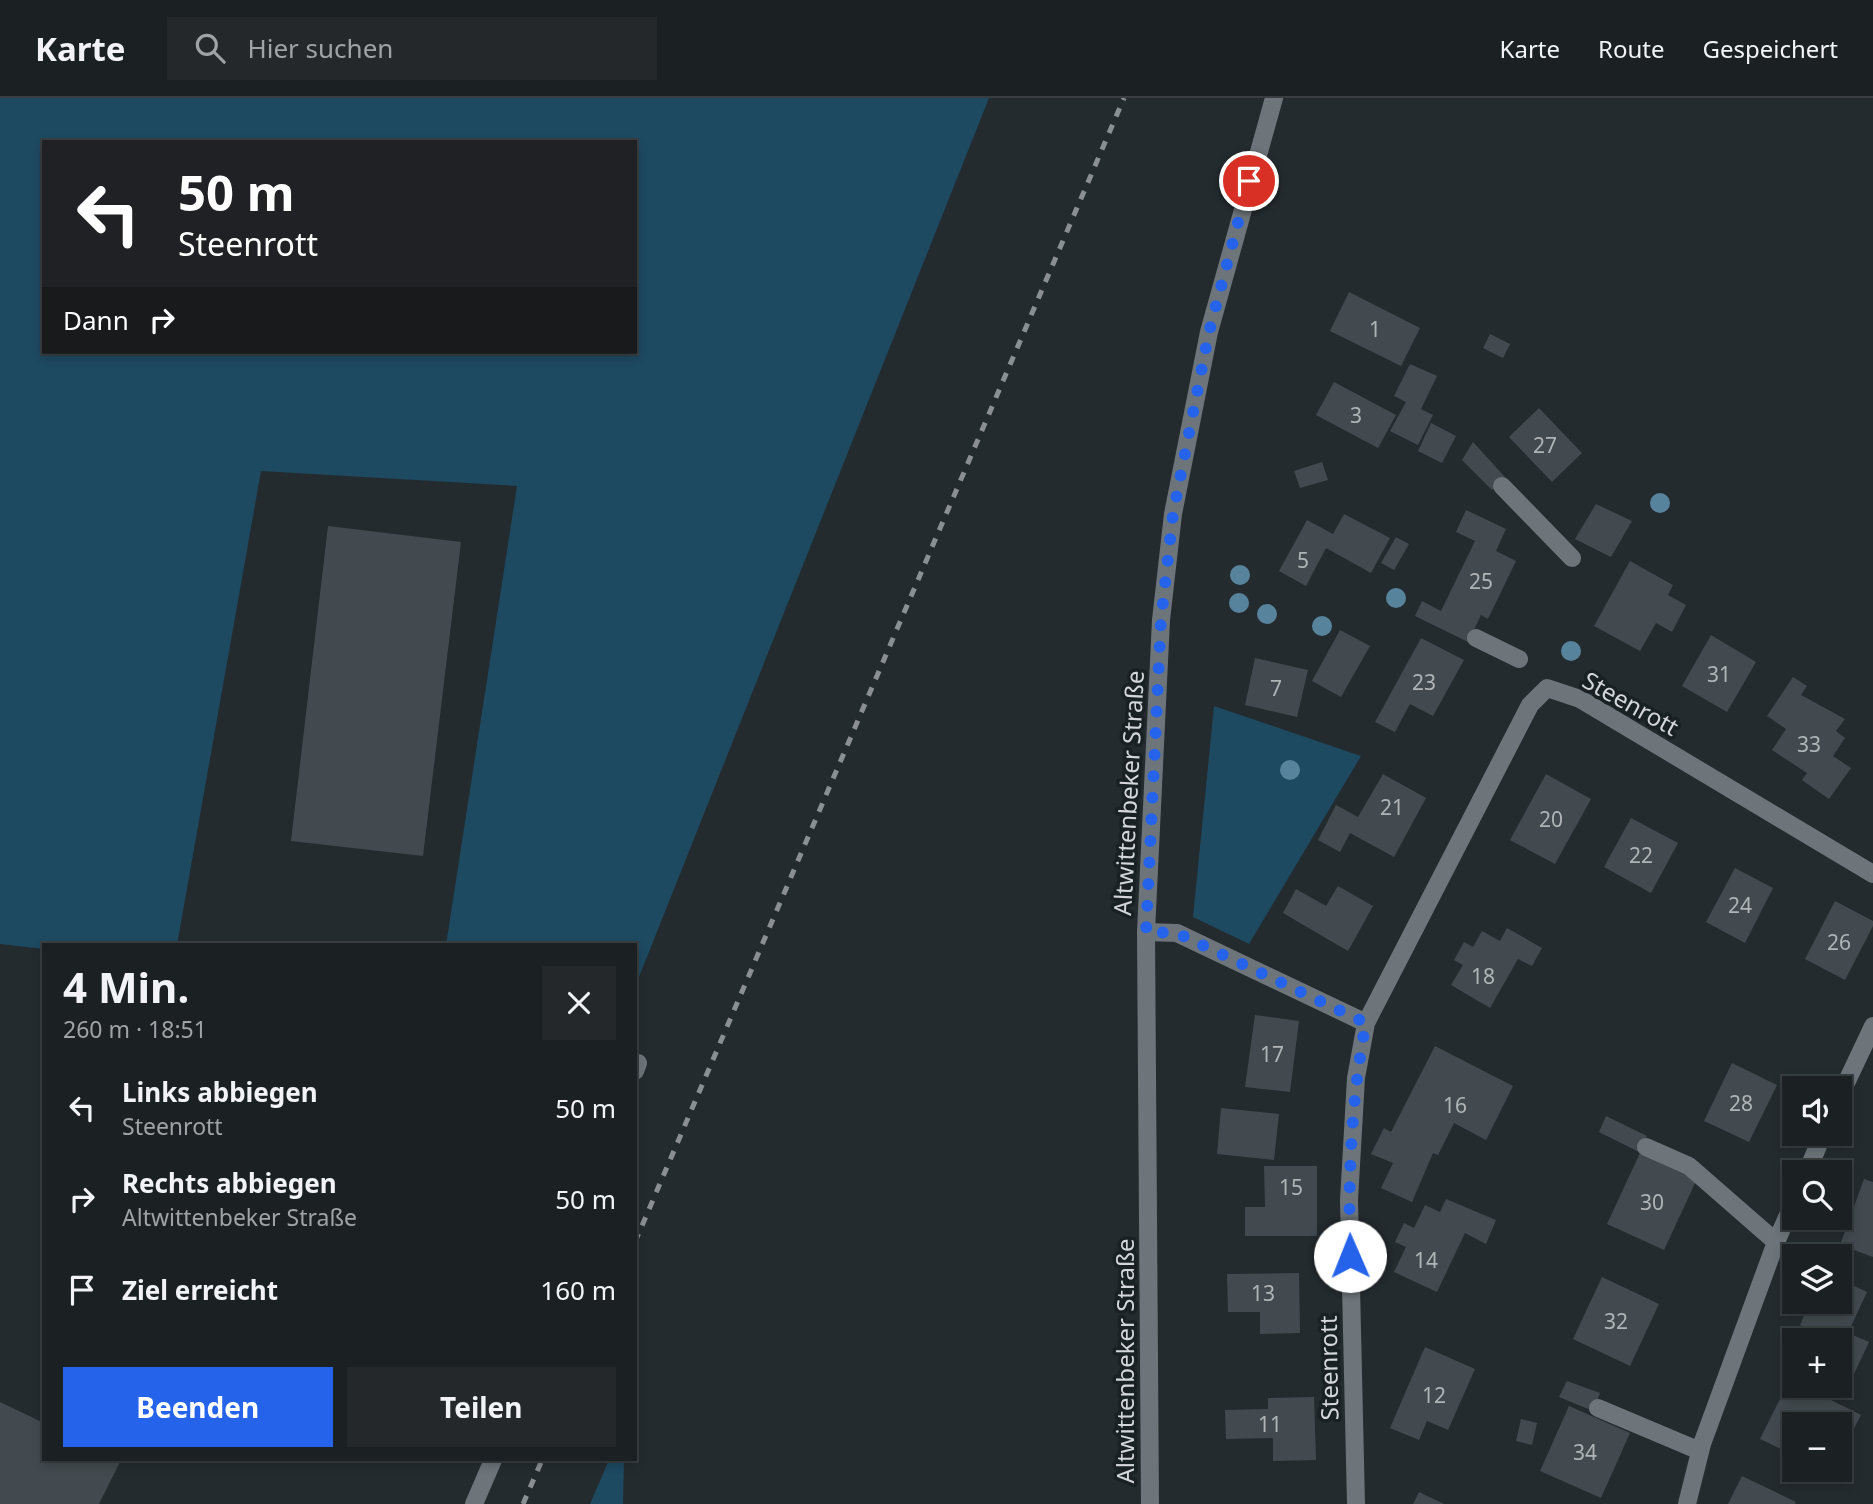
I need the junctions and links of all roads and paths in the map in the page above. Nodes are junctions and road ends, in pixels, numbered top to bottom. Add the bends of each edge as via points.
1 (1274, 98) edge
2 (1502, 486) dead end
3 (1572, 558) dead end
4 (1476, 638) dead end
5 (1519, 659) dead end
6 (1873, 874) edge
7 (1146, 932) junction
8 (1366, 1023) junction
9 (1873, 1026) edge
10 (1849, 1076) edge
11 (1646, 1147) dead end
12 (1782, 1229) edge
13 (1776, 1242) junction
14 (1598, 1408) dead end
15 (1700, 1451) junction
16 (493, 1461) edge
17 (474, 1504) edge
18 (1150, 1504) edge
19 (1356, 1504) edge
20 (1687, 1504) edge

1 - 7 street, Altwittenbeker Straße via 1209,332 1173,514 1161,620
2 - 3 street
4 - 5 street
6 - 8 street, Steenrott via 1580,699 1547,688 1530,705
7 - 8 street via 1177,933
7 - 18 street, Altwittenbeker Straße
8 - 19 street, Steenrott via 1356,1078 1349,1200
9 - 10 street
11 - 13 street via 1689,1166
12 - 13 street
13 - 15 street
14 - 15 street
15 - 20 street
16 - 17 street

